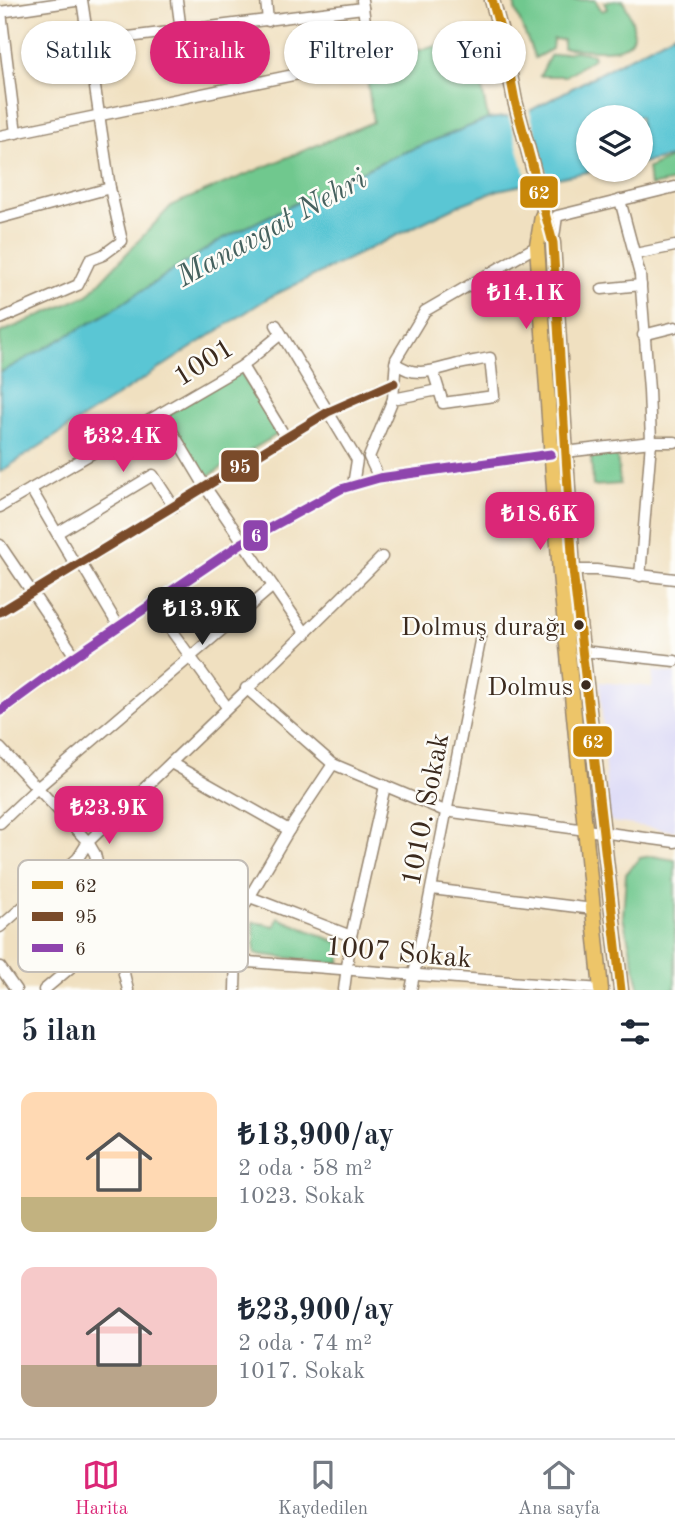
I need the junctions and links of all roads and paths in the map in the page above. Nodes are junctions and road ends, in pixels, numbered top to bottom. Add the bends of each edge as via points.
1 (82, 0) edge
2 (177, 0) edge
3 (267, 0) edge
4 (486, 0) edge
5 (492, 0) edge
6 (363, 4) edge
7 (1, 12) edge
8 (85, 21) edge
9 (180, 21) edge
10 (268, 21) joint
11 (493, 21) edge
12 (498, 21) edge
13 (94, 84) edge
14 (511, 84) edge
15 (98, 116) junction
16 (16, 133) junction
17 (0, 136) edge
18 (675, 187) edge
19 (110, 188) junction
20 (620, 200) junction
21 (542, 204) junction
22 (0, 218) edge
23 (553, 243) junction
24 (537, 246) junction
25 (675, 246) edge
26 (635, 254) junction
27 (640, 285) junction
28 (602, 289) dead end
29 (0, 320) edge
30 (675, 327) edge
31 (643, 335) junction
32 (395, 363) junction
33 (242, 366) junction
34 (433, 371) junction
35 (394, 383) junction
36 (439, 390) junction
37 (393, 399) junction
38 (328, 412) junction
39 (161, 413) junction
40 (286, 438) junction
41 (651, 442) junction
42 (675, 442) edge
43 (558, 453) junction
44 (379, 478) junction
45 (353, 485) junction
46 (205, 488) junction
47 (31, 489) junction
48 (0, 507) edge
49 (174, 507) junction
50 (57, 533) junction
51 (242, 543) junction
52 (0, 545) edge
53 (382, 557) dead end
54 (78, 565) junction
55 (573, 570) junction
56 (640, 576) junction
57 (675, 579) edge
58 (273, 586) junction
59 (32, 593) junction
60 (152, 604) junction
61 (0, 612) edge
62 (119, 627) junction
63 (306, 634) junction
64 (481, 636) dead end
65 (582, 651) junction
66 (75, 656) junction
67 (190, 657) junction
68 (675, 662) edge
69 (246, 688) junction
70 (227, 707) junction
71 (0, 711) edge
72 (0, 748) edge
73 (171, 763) junction
74 (333, 764) junction
75 (386, 786) junction
76 (36, 789) junction
77 (445, 811) junction
78 (0, 824) edge
79 (289, 830) junction
80 (586, 831) junction
81 (602, 831) junction
82 (88, 842) junction
83 (675, 842) edge
84 (76, 860) edge
85 (96, 860) edge
86 (432, 890) junction
87 (249, 895) joint
88 (593, 909) junction
89 (18, 911) edge
90 (0, 927) edge
91 (351, 936) junction
92 (248, 962) edge
93 (0, 967) edge
94 (345, 970) junction
95 (65, 972) edge
96 (124, 972) edge
97 (236, 972) edge
98 (413, 975) junction
99 (481, 985) edge
100 (601, 989) edge
101 (16, 990) edge
102 (44, 990) edge
103 (128, 990) edge
104 (235, 990) edge
105 (344, 990) edge
106 (411, 990) edge
107 (621, 990) edge

1 - 7 street
1 - 8 street
2 - 9 street
3 - 10 street
4 - 11 main road
5 - 12 main road
6 - 10 street
6 - 15 street via 370,59
7 - 16 street
13 - 15 street
14 - 21 main road
15 - 16 street
15 - 19 street
16 - 17 street
18 - 20 street
19 - 22 street
19 - 29 street via 122,241 90,260 78,285
20 - 23 street via 557,216
20 - 26 street
21 - 23 main road
21 - 24 main road
23 - 43 main road
24 - 32 street via 425,311
24 - 43 main road
25 - 26 street
26 - 27 street
27 - 28 street
27 - 31 street
30 - 31 street
31 - 41 street
32 - 34 street via 423,374
32 - 35 street
33 - 38 street, 1001 via 279,329
33 - 39 street, 1001
33 - 40 street
34 - 36 street
34 - 36 street via 491,358 494,396 443,403
35 - 37 street
35 - 38 street
36 - 37 street
37 - 44 street via 369,457
38 - 40 street
38 - 45 street via 357,460
39 - 46 street
39 - 47 street, 1001
40 - 46 street
41 - 42 street
41 - 43 street
41 - 56 street
43 - 44 street
43 - 55 main road
43 - 80 main road via 560,575
44 - 45 street
45 - 51 street
46 - 49 street
46 - 51 street
47 - 48 street, 1001
47 - 50 street
49 - 50 street via 153,475
49 - 54 street
50 - 54 street
51 - 58 street
51 - 60 street
52 - 59 street
53 - 63 street
54 - 59 street
54 - 62 street
55 - 56 street
55 - 65 main road
56 - 57 street
58 - 63 street
58 - 67 street
59 - 61 street
59 - 66 street
60 - 62 street
60 - 67 street
62 - 66 street
63 - 69 street
64 - 77 street, 1010. Sokak
65 - 68 street
65 - 81 main road
66 - 71 street
67 - 70 street
67 - 76 street
69 - 70 street
69 - 74 street
70 - 73 street
72 - 76 street
73 - 79 street
73 - 82 street
74 - 75 street
74 - 79 street
75 - 77 street
75 - 91 street
76 - 78 street
76 - 82 street
77 - 80 street
77 - 86 street, 1010. Sokak
79 - 87 street
80 - 81 street
80 - 88 main road
81 - 83 street
81 - 107 main road
82 - 84 street
82 - 85 street
86 - 88 street
86 - 98 street, 1010. Sokak
87 - 91 street
88 - 100 main road
89 - 90 street
91 - 94 street
92 - 94 street, 1007 Sokak
93 - 101 street
94 - 98 street, 1007 Sokak
94 - 105 street
95 - 102 street
96 - 103 street
97 - 104 street
98 - 99 street, 1007 Sokak
98 - 106 street, 1010. Sokak
99 - 100 street, 1007 Sokak

